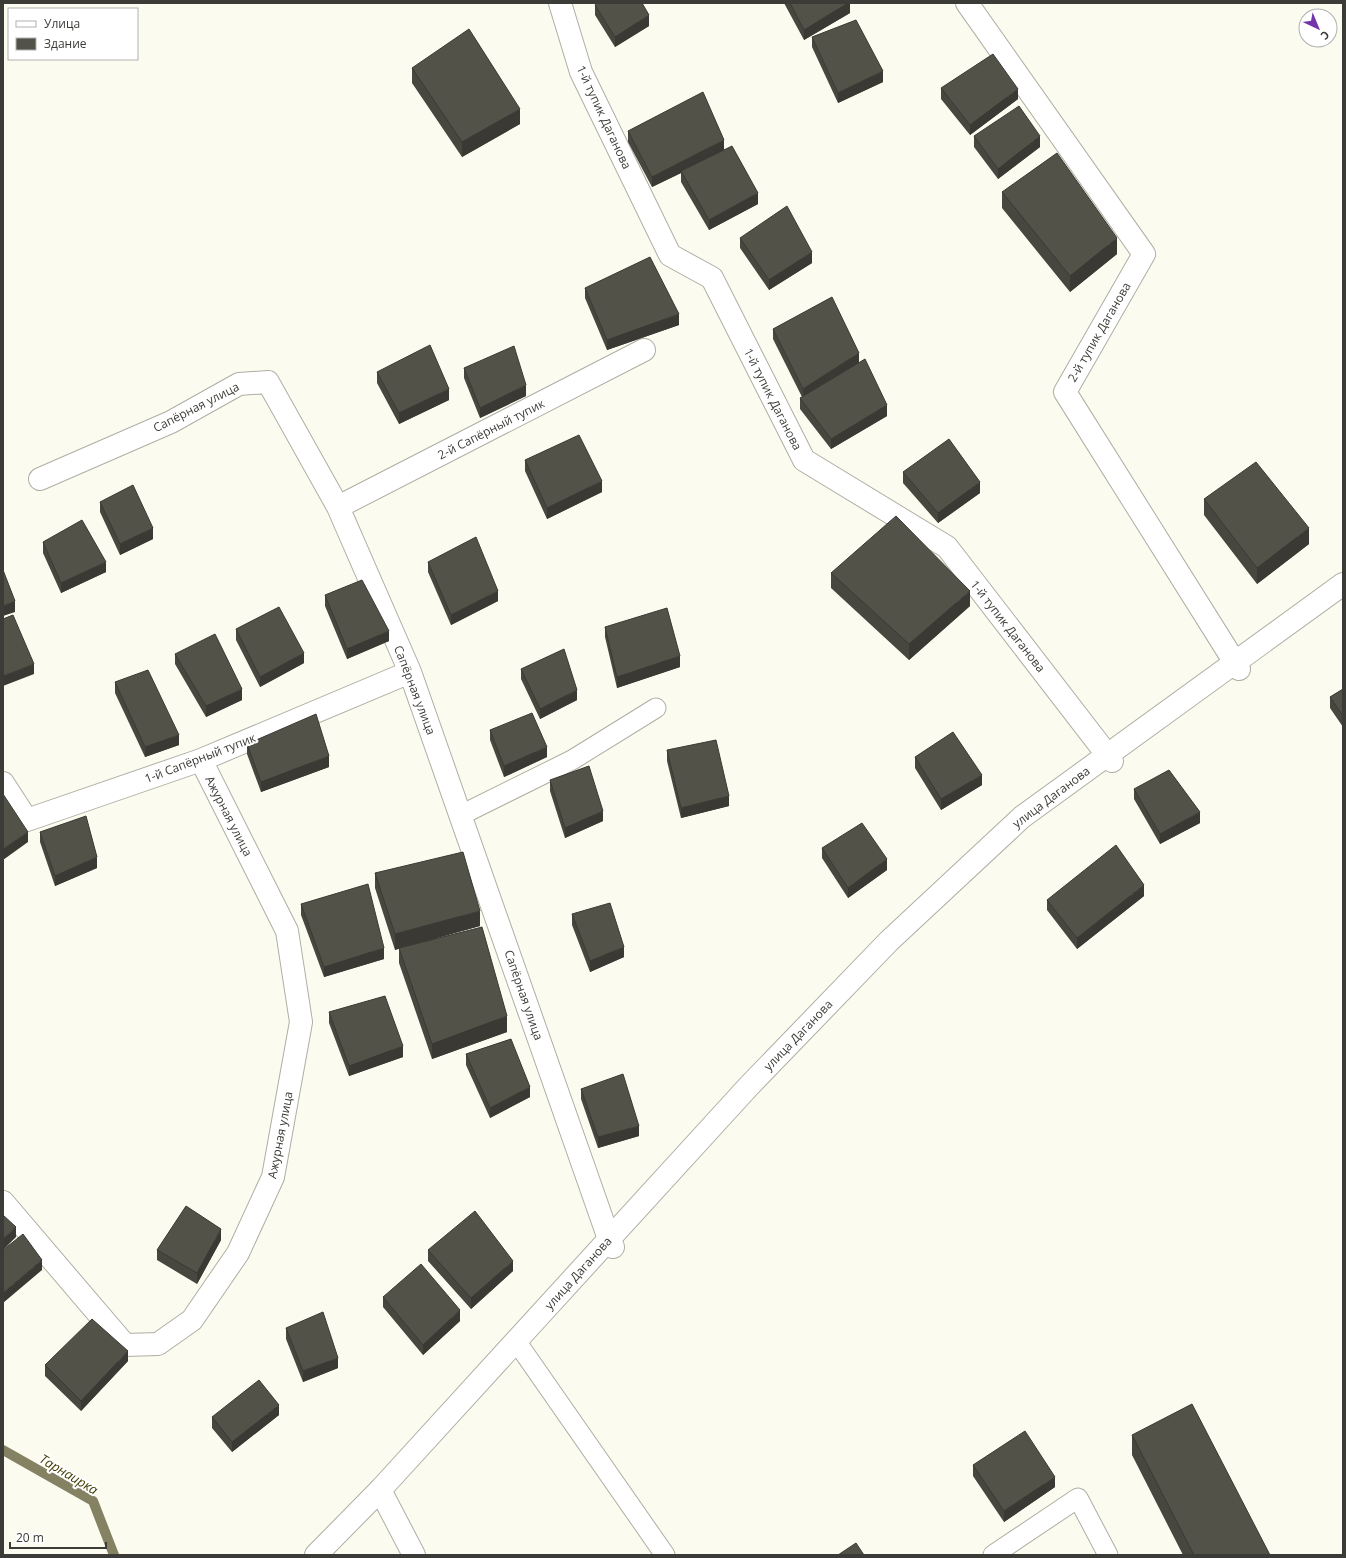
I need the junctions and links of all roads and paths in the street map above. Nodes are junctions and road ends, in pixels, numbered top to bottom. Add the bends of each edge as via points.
1 (560, 3) edge
2 (967, 3) edge
3 (644, 350) dead end
4 (40, 479) dead end
5 (338, 507) junction
6 (1343, 584) edge
7 (1343, 593) edge
8 (1237, 666) junction
9 (410, 672) junction
10 (656, 708) dead end
11 (1110, 758) junction
12 (201, 760) junction
13 (3, 783) edge
14 (461, 815) junction
15 (3, 1202) edge
16 (611, 1243) junction
17 (518, 1344) junction
18 (382, 1494) junction
19 (316, 1555) edge
20 (328, 1555) edge
21 (414, 1555) edge
22 (665, 1555) edge
23 (993, 1555) edge
24 (1108, 1555) edge

1 - 11 street, 1-й тупик Даганова via 580,72 670,255 712,278 804,460 947,547
2 - 8 street, 2-й тупик Даганова via 1144,254 1065,392
3 - 5 street, 2-й Сапёрный тупик
4 - 5 street, Сапёрная улица via 171,422 239,384 268,382
5 - 9 street, Сапёрная улица
6 - 8 street, улица Даганова
7 - 8 street, улица Даганова
8 - 11 street, улица Даганова
9 - 12 street, 1-й Сапёрный тупик
9 - 14 street, Сапёрная улица
10 - 14 lane via 572,760
11 - 16 street, улица Даганова via 1022,816 888,942 748,1087
12 - 13 street, 1-й Сапёрный тупик via 27,820
12 - 15 street, Ажурная улица via 287,931 301,1022 273,1177 238,1253 192,1320 158,1344 125,1345
14 - 16 street, Сапёрная улица
16 - 17 street, улица Даганова
17 - 18 street, улица Даганова
17 - 22 lane
18 - 19 street, улица Даганова
18 - 20 street, улица Даганова
18 - 21 street
23 - 24 lane via 1078,1498

